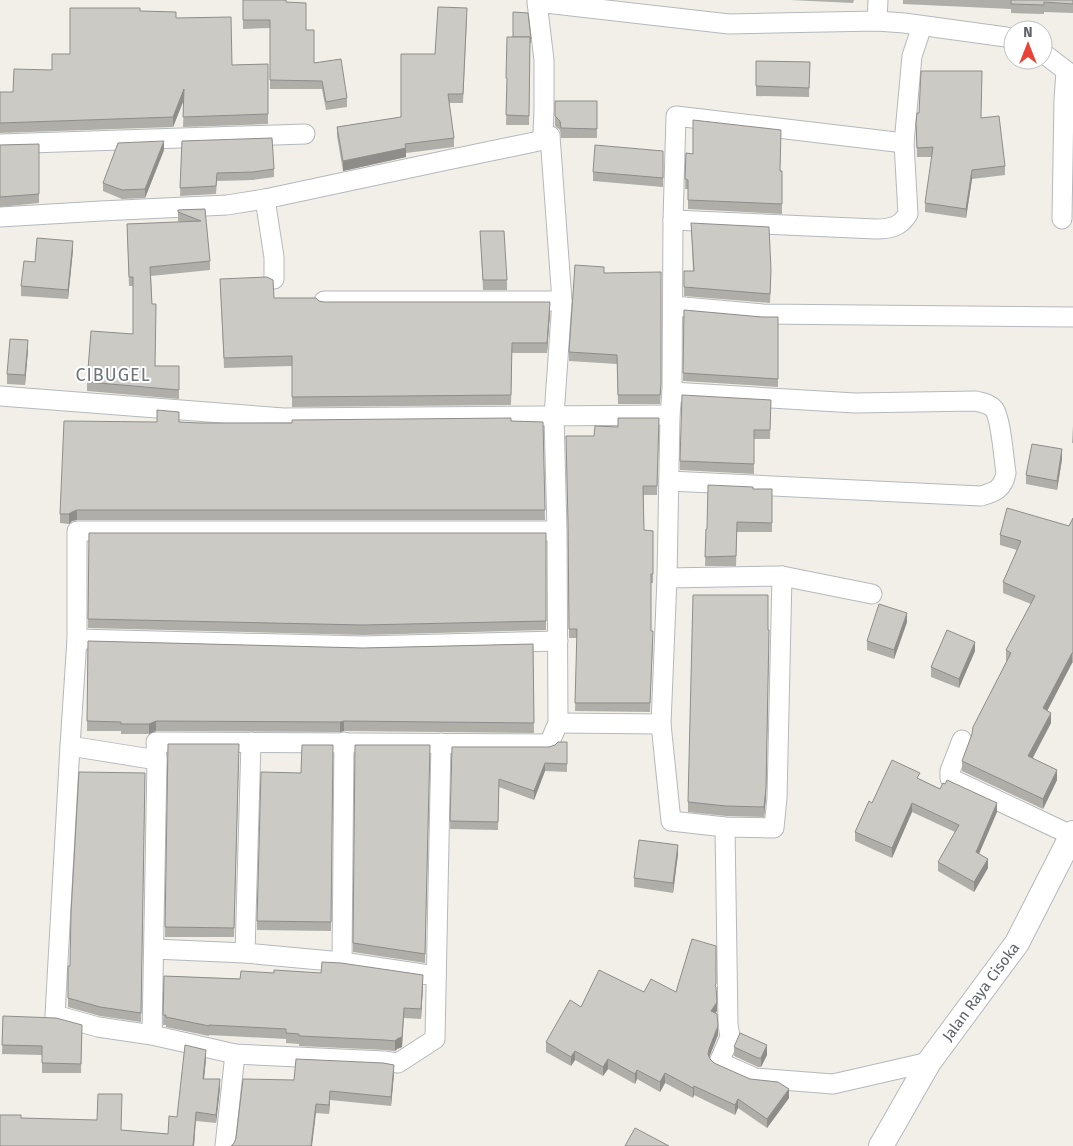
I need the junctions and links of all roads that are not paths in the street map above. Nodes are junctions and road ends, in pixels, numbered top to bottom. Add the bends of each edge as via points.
1 (878, 0) edge
2 (537, 1) edge
3 (876, 22) junction
4 (922, 26) junction
5 (1003, 36) edge
6 (1053, 60) edge
7 (1070, 73) edge
8 (305, 134) dead end
9 (550, 136) junction
10 (904, 143) junction
11 (0, 144) edge
12 (265, 200) junction
13 (0, 217) edge
14 (1062, 219) dead end
15 (673, 220) junction
16 (274, 279) edge
17 (324, 301) edge
18 (562, 301) junction
19 (673, 306) junction
20 (1073, 318) edge
21 (672, 392) junction
22 (0, 396) edge
23 (670, 414) junction
24 (554, 416) junction
25 (669, 481) junction
26 (557, 531) junction
27 (782, 576) junction
28 (667, 578) junction
29 (872, 594) dead end
30 (77, 639) junction
31 (558, 641) junction
32 (558, 722) junction
33 (661, 724) junction
34 (962, 740) dead end
35 (250, 742) junction
36 (344, 742) junction
37 (441, 743) junction
38 (70, 746) junction
39 (158, 760) junction
40 (725, 827) junction
41 (1072, 834) edge
42 (154, 950) junction
43 (245, 953) junction
44 (342, 962) junction
45 (436, 976) junction
46 (152, 1034) junction
47 (235, 1054) junction
48 (929, 1062) junction
49 (225, 1146) edge
50 (881, 1146) edge

1 - 3 street
2 - 3 street via 729,24
2 - 9 street via 544,60 543,133
3 - 4 street
4 - 5 street
4 - 10 street via 912,56
6 - 7 street
7 - 14 street via 1064,100
8 - 11 street
9 - 12 street
9 - 18 street
10 - 15 street via 908,214 903,222 885,229
10 - 15 street via 676,116
12 - 13 street via 227,205
12 - 16 street
15 - 19 street
17 - 18 street
18 - 24 street
19 - 20 street via 763,314
19 - 21 street
21 - 23 street
21 - 25 street via 855,403 976,401 988,404 998,418 1006,473 999,489 981,496
22 - 24 street via 284,418
23 - 24 street
23 - 25 street
24 - 26 street
25 - 28 street
26 - 30 street via 77,531
26 - 31 street
27 - 28 street
27 - 29 street
27 - 40 street via 778,798 774,828
28 - 33 street
30 - 31 street via 364,646
30 - 38 street
31 - 32 street
32 - 33 street
32 - 37 street via 549,744
33 - 40 street via 671,822
34 - 41 street via 950,778
35 - 36 street
35 - 39 street via 156,742
35 - 43 street
36 - 37 street
36 - 44 street
37 - 45 street
38 - 39 street
38 - 46 street via 55,1015 98,1027
39 - 42 street
40 - 48 street via 730,1037 719,1062 755,1078 833,1084
41 - 48 street, Jalan Raya Cisoka via 1016,943
42 - 43 street
42 - 46 street
43 - 44 street
44 - 45 street
45 - 47 street via 435,1039 398,1063
46 - 47 street
47 - 49 street
48 - 50 street, Jalan Raya Cisoka

